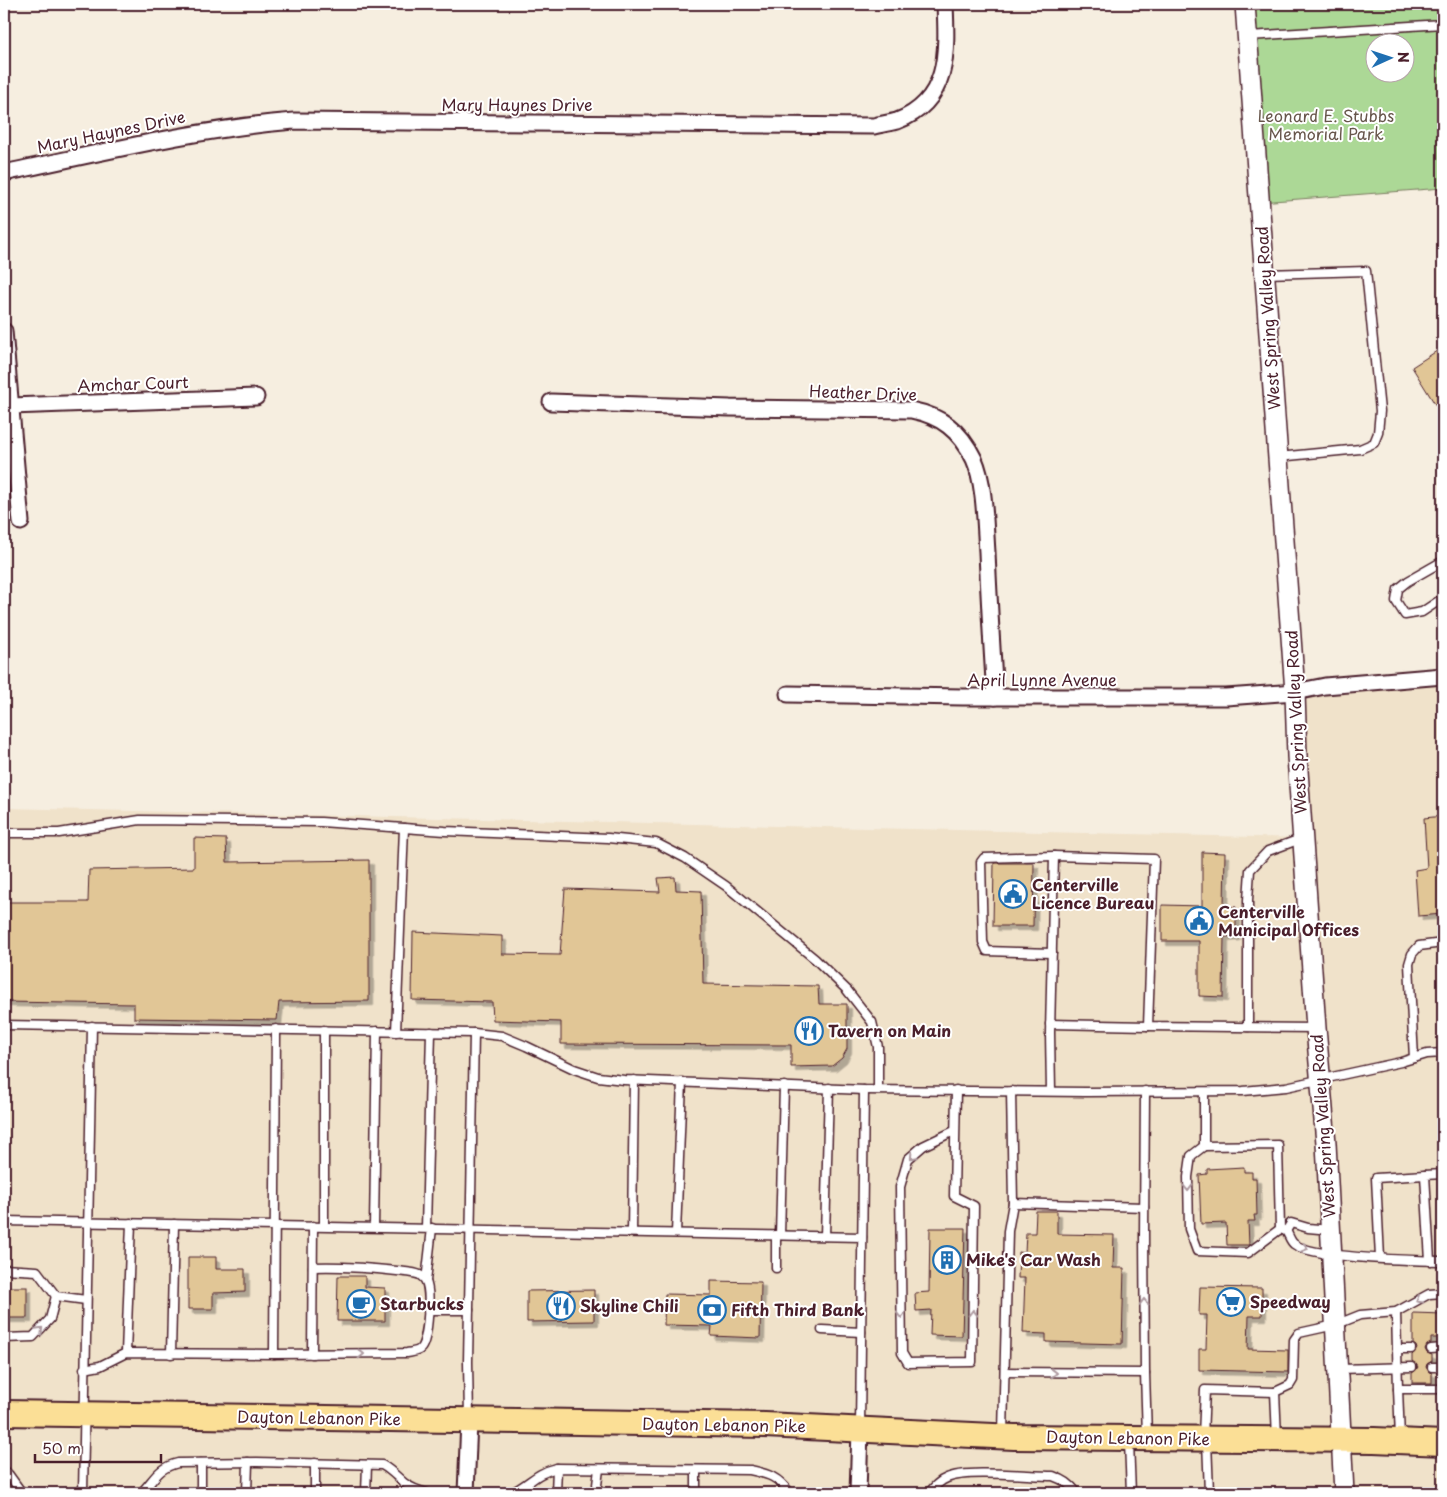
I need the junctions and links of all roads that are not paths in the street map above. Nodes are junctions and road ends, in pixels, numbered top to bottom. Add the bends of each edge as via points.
1 (945, 4) edge
2 (1245, 4) edge
3 (1443, 24) edge
4 (1248, 36) junction
5 (4, 173) edge
6 (1265, 274) junction
7 (4, 331) edge
8 (256, 397) dead end
9 (551, 402) dead end
10 (11, 406) junction
11 (1278, 457) junction
12 (21, 522) dead end
13 (1443, 561) edge
14 (1443, 598) edge
15 (1443, 676) edge
16 (1295, 692) junction
17 (788, 694) dead end
18 (995, 697) junction
19 (404, 828) junction
20 (4, 833) edge
21 (1303, 838) junction
22 (1054, 856) junction
23 (1443, 943) edge
24 (1052, 953) junction
25 (4, 1024) edge
26 (1050, 1024) junction
27 (92, 1026) junction
28 (1148, 1026) junction
29 (1248, 1027) junction
30 (1316, 1028) junction
31 (276, 1030) junction
32 (324, 1030) junction
33 (377, 1031) junction
34 (396, 1032) junction
35 (431, 1032) junction
36 (474, 1033) junction
37 (1443, 1053) edge
38 (1414, 1058) junction
39 (634, 1080) junction
40 (1321, 1080) junction
41 (682, 1082) junction
42 (784, 1086) junction
43 (829, 1088) junction
44 (864, 1090) junction
45 (878, 1090) junction
46 (956, 1090) junction
47 (1011, 1091) junction
48 (1051, 1091) junction
49 (1145, 1091) junction
50 (1204, 1092) junction
51 (954, 1131) junction
52 (1204, 1146) junction
53 (1443, 1174) edge
54 (1425, 1175) junction
55 (1013, 1203) junction
56 (1144, 1207) junction
57 (4, 1221) edge
58 (88, 1222) junction
59 (131, 1223) junction
60 (174, 1224) junction
61 (276, 1226) junction
62 (313, 1226) junction
63 (324, 1226) junction
64 (374, 1227) junction
65 (429, 1228) junction
66 (471, 1229) junction
67 (1283, 1230) junction
68 (1330, 1230) junction
69 (632, 1232) junction
70 (676, 1233) junction
71 (778, 1235) junction
72 (825, 1236) junction
73 (862, 1237) junction
74 (1332, 1254) junction
75 (1380, 1258) junction
76 (1430, 1261) junction
77 (1443, 1262) edge
78 (312, 1267) junction
79 (776, 1268) dead end
80 (4, 1269) edge
81 (426, 1281) junction
82 (1443, 1293) edge
83 (56, 1296) junction
84 (86, 1300) junction
85 (428, 1310) junction
86 (469, 1310) junction
87 (1396, 1312) junction
88 (1335, 1325) junction
89 (822, 1330) dead end
90 (861, 1332) junction
91 (4, 1338) edge
92 (1432, 1348) dead end
93 (1443, 1348) edge
94 (1397, 1349) junction
95 (1411, 1349) dead end
96 (126, 1353) junction
97 (171, 1354) junction
98 (274, 1354) junction
99 (312, 1354) junction
100 (1398, 1367) junction
101 (1412, 1367) dead end
102 (1432, 1367) dead end
103 (1443, 1367) edge
104 (84, 1369) junction
105 (1337, 1369) junction
106 (1006, 1372) junction
107 (1145, 1374) junction
108 (1398, 1389) junction
109 (1443, 1389) edge
110 (1275, 1392) junction
111 (4, 1413) edge
112 (83, 1415) junction
113 (469, 1421) junction
114 (860, 1430) junction
115 (1003, 1436) junction
116 (1138, 1437) junction
117 (1205, 1439) junction
118 (1277, 1440) junction
119 (1342, 1440) junction
120 (1401, 1442) junction
121 (1443, 1443) edge
122 (201, 1462) junction
123 (248, 1462) junction
124 (315, 1463) junction
125 (366, 1465) junction
126 (557, 1468) junction
127 (599, 1468) junction
128 (4, 1470) edge
129 (696, 1470) junction
130 (22, 1493) edge
131 (83, 1493) edge
132 (141, 1493) edge
133 (201, 1493) edge
134 (247, 1493) edge
135 (315, 1493) edge
136 (366, 1493) edge
137 (426, 1493) edge
138 (466, 1493) edge
139 (511, 1493) edge
140 (556, 1493) edge
141 (596, 1493) edge
142 (696, 1493) edge
143 (790, 1493) edge
144 (858, 1493) edge
145 (929, 1493) edge
146 (1077, 1493) edge
147 (1131, 1493) edge
148 (1209, 1493) edge
149 (1344, 1493) edge

1 - 5 street, Mary Haynes Drive via 947,45 938,85 928,100 911,114 874,126 294,121 194,133
2 - 4 street, West Spring Valley Road
3 - 4 lane
4 - 6 street, West Spring Valley Road
6 - 11 street, West Spring Valley Road
6 - 11 lane via 1366,271 1380,411 1374,443 1360,449
7 - 10 street
8 - 10 street, Amchar Court
9 - 18 street, Heather Drive via 910,410 940,419 962,439 980,476
10 - 12 street
11 - 16 street, West Spring Valley Road
13 - 14 lane via 1398,589 1396,600 1405,615 1422,612
15 - 16 street, April Lynne Avenue via 1325,686
16 - 18 street, April Lynne Avenue via 1226,697
16 - 21 street, West Spring Valley Road
17 - 18 street, April Lynne Avenue
19 - 20 lane via 321,822 140,820 59,833
19 - 34 lane
19 - 45 lane via 656,843 685,858 734,892 847,990 872,1022 878,1047
21 - 29 lane via 1268,851 1250,870
21 - 30 street, West Spring Valley Road
22 - 24 lane
22 - 24 lane via 984,858 982,862 983,942 987,951
22 - 28 lane via 1154,859
23 - 38 lane via 1419,946 1409,964
24 - 26 lane
25 - 27 lane
26 - 28 lane
26 - 48 lane
27 - 31 lane
27 - 58 lane
28 - 29 lane
29 - 30 lane
30 - 40 street, West Spring Valley Road
31 - 32 lane
31 - 61 lane
32 - 33 lane
32 - 63 lane
33 - 34 lane
33 - 64 lane
34 - 35 lane
35 - 36 lane
35 - 65 lane
36 - 39 lane via 502,1036 598,1077
36 - 66 lane
37 - 38 lane
38 - 40 lane
39 - 41 lane
39 - 69 lane
40 - 50 lane via 1260,1090
40 - 68 street, West Spring Valley Road
41 - 42 lane
41 - 70 lane
42 - 43 lane
42 - 71 lane
43 - 44 lane
43 - 72 lane
44 - 45 lane
44 - 73 lane
45 - 46 lane
46 - 47 lane
46 - 51 lane
47 - 48 lane
47 - 55 lane
48 - 49 lane
49 - 50 lane
49 - 56 lane
50 - 52 lane
51 -> 51 lane via 923,1146 908,1159 900,1187 902,1353 908,1363 972,1362 974,1206 954,1196
52 - 67 lane via 1278,1145
52 -> 67 lane via 1191,1156 1188,1177 1189,1229 1197,1251 1248,1254
53 - 54 lane
54 - 75 lane via 1376,1178
54 - 76 lane
55 - 56 lane
55 - 106 lane via 1008,1231
107 -> 56 lane
57 - 58 lane
58 - 59 lane
58 - 84 lane
59 - 60 lane
59 - 96 lane
60 - 61 lane
60 - 97 lane
61 - 62 lane
61 - 98 lane
62 - 63 lane
62 - 78 lane
63 - 64 lane
64 - 65 lane
65 - 66 lane
65 - 81 lane
66 - 69 lane
66 - 86 lane
67 - 68 lane via 1291,1223
67 -> 74 lane via 1296,1246
68 - 74 street, West Spring Valley Road
69 - 70 lane
70 - 71 lane
71 - 72 lane
71 - 79 lane
72 - 73 lane
73 - 90 lane
74 - 75 lane
74 - 88 street, West Spring Valley Road
75 - 76 lane
76 - 77 lane
78 - 81 lane via 339,1266 414,1273
78 - 99 lane
80 - 83 lane via 37,1271
81 - 85 lane
82 -> 87 lane via 1429,1294
83 - 84 lane
91 -> 83 lane via 33,1337 50,1320
84 - 104 lane
85 - 86 lane
99 -> 85 lane via 415,1352 421,1349 428,1329
86 - 113 lane
87 - 88 lane via 1360,1315
87 - 94 lane
88 - 105 street, West Spring Valley Road
88 - 110 lane via 1299,1333 1294,1340 1293,1380
89 - 90 lane
90 - 114 lane
92 - 93 lane
94 - 95 lane
94 - 100 lane
96 - 97 lane
96 - 104 lane via 100,1366
97 - 98 lane
98 - 99 lane
100 - 101 lane
100 - 105 lane
100 - 108 lane
102 - 103 lane
104 - 112 lane
105 - 119 street, West Spring Valley Road
106 -> 107 lane
106 - 115 lane
107 - 116 lane
108 - 109 lane
108 - 120 lane
110 - 117 lane via 1206,1390
110 - 118 lane
111 - 112 main road, Dayton Lebanon Pike
112 - 113 main road, Dayton Lebanon Pike
112 - 131 lane
113 - 114 main road, Dayton Lebanon Pike via 756,1425
113 - 138 street
114 - 115 main road, Dayton Lebanon Pike
114 - 144 street
115 - 116 main road, Dayton Lebanon Pike
116 - 117 main road, Dayton Lebanon Pike
116 - 147 lane
117 - 118 main road, Dayton Lebanon Pike
117 - 148 lane
118 - 119 main road, Dayton Lebanon Pike
119 - 120 main road, Dayton Lebanon Pike
119 - 149 street, West Spring Valley Road
120 - 121 main road, Dayton Lebanon Pike
122 - 123 lane
122 - 132 lane via 168,1466 158,1472
122 - 133 lane
123 - 124 lane
123 - 134 lane
124 - 125 lane
124 - 135 lane
125 - 136 lane
125 - 137 lane via 382,1465 416,1490
126 - 127 lane
126 - 139 lane via 546,1470
126 - 140 lane
127 - 129 lane
127 - 141 lane
128 - 130 lane
129 - 142 lane
129 - 143 lane via 750,1470 769,1474
145 - 146 lane via 947,1478 962,1474 1053,1476 1072,1486

